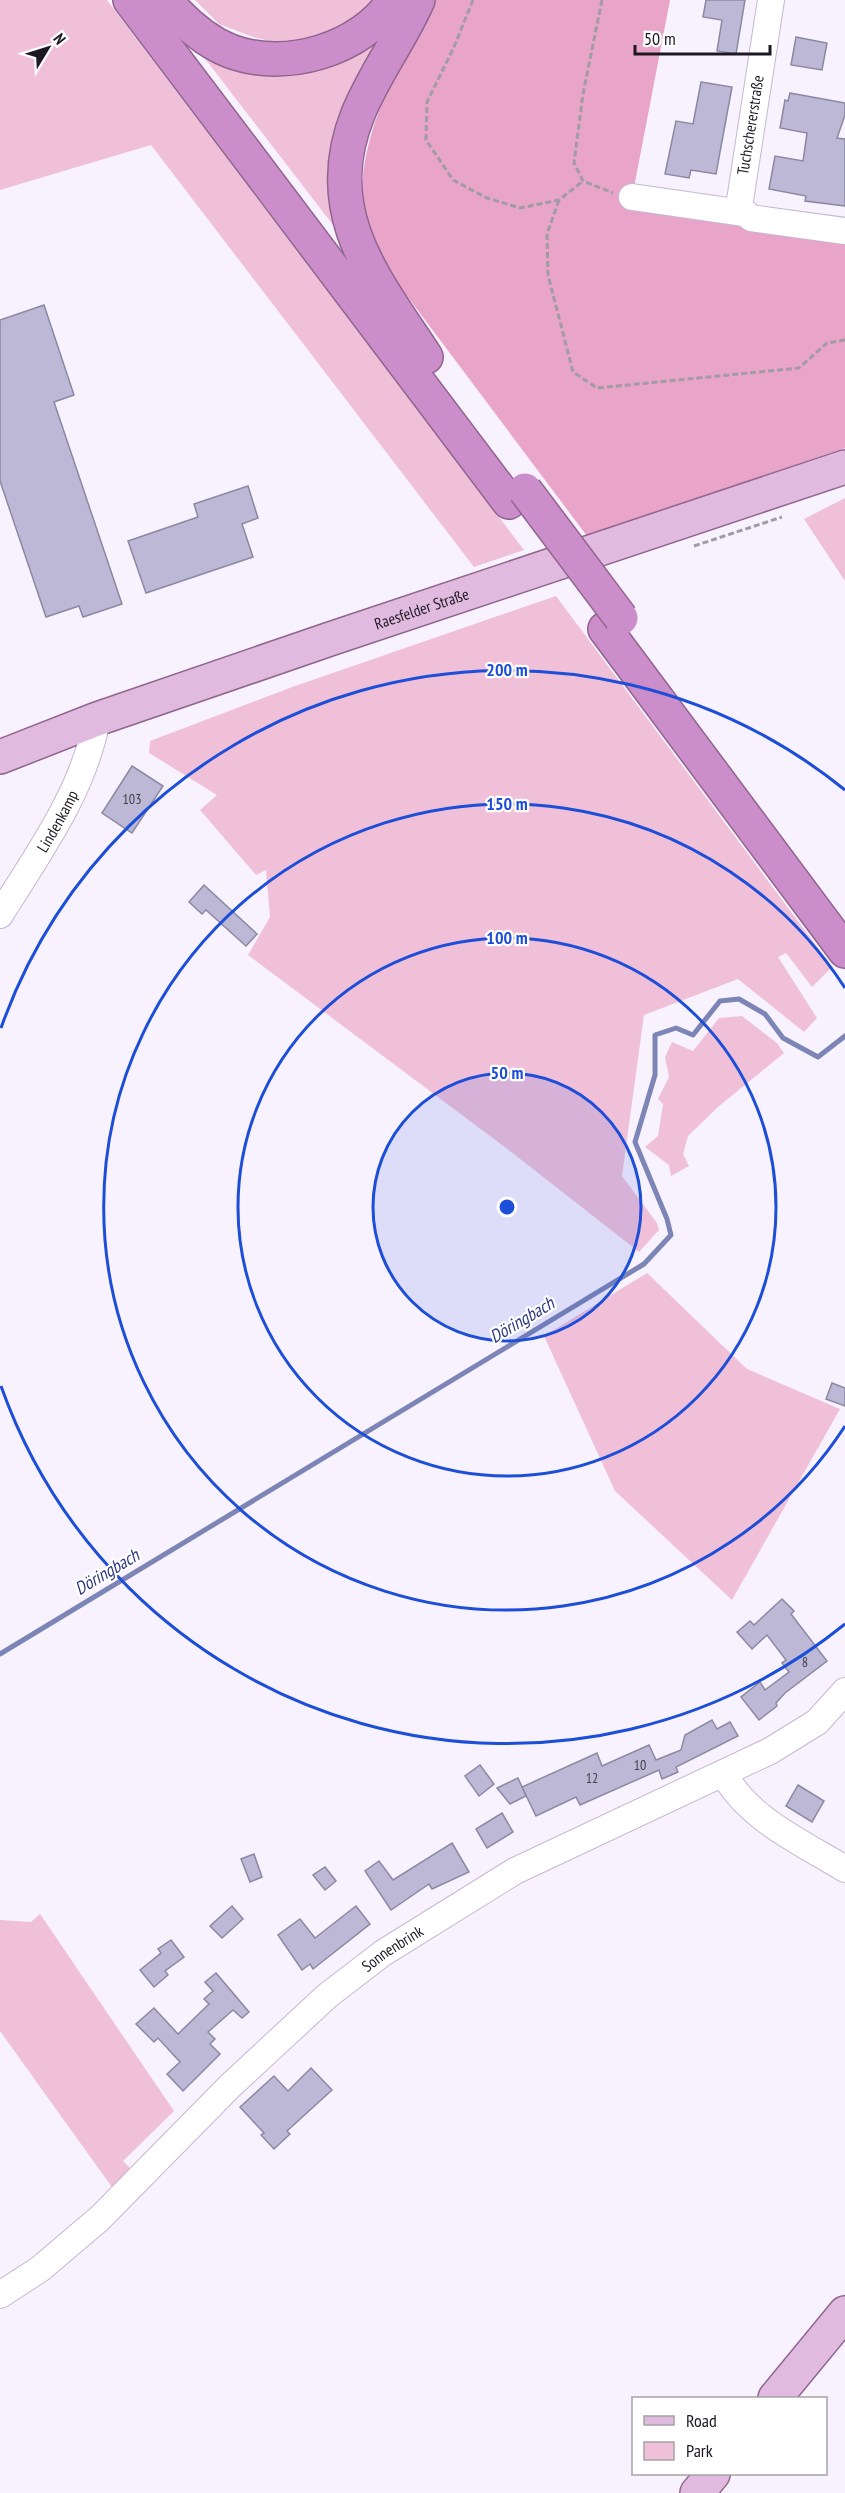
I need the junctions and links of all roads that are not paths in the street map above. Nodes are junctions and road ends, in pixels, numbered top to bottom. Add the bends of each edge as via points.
1 (130, 0) edge
2 (150, 0) edge
3 (165, 0) edge
4 (394, 0) edge
5 (418, 0) edge
6 (771, 0) edge
7 (632, 197) road end
8 (743, 213) junction
9 (845, 231) edge
10 (426, 357) junction
11 (845, 467) edge
12 (517, 496) junction
13 (613, 623) junction
14 (97, 719) junction
15 (0, 757) edge
16 (0, 915) edge
17 (845, 918) edge
18 (845, 951) edge
19 (845, 1691) edge
20 (724, 1774) junction
21 (845, 1869) edge
22 (0, 2295) edge
23 (845, 2313) edge
24 (776, 2397) edge
25 (712, 2475) edge
26 (697, 2493) edge

1 - 12 highway
2 - 10 highway via 349,264
3 - 4 highway via 199,32 228,50 260,59 297,57 332,49 364,31
5 - 10 highway via 358,115 348,152 344,194 360,252
6 - 8 street, Tuchschererstraße via 738,200
7 - 8 street
8 - 9 street via 751,218
10 - 12 highway
11 - 14 main road, Raesfelder Straße
12 - 13 highway
13 - 17 highway
13 - 18 highway
14 - 15 main road, Raesfelder Straße
14 - 16 street, Lindenkamp via 83,770
19 - 20 street, Sonnenbrink via 817,1722
20 - 21 street via 734,1792 759,1813
20 - 22 street, Sonnenbrink via 515,1870 383,1953 327,1996 238,2078 100,2218 40,2269
23 - 24 main road
25 - 26 main road

